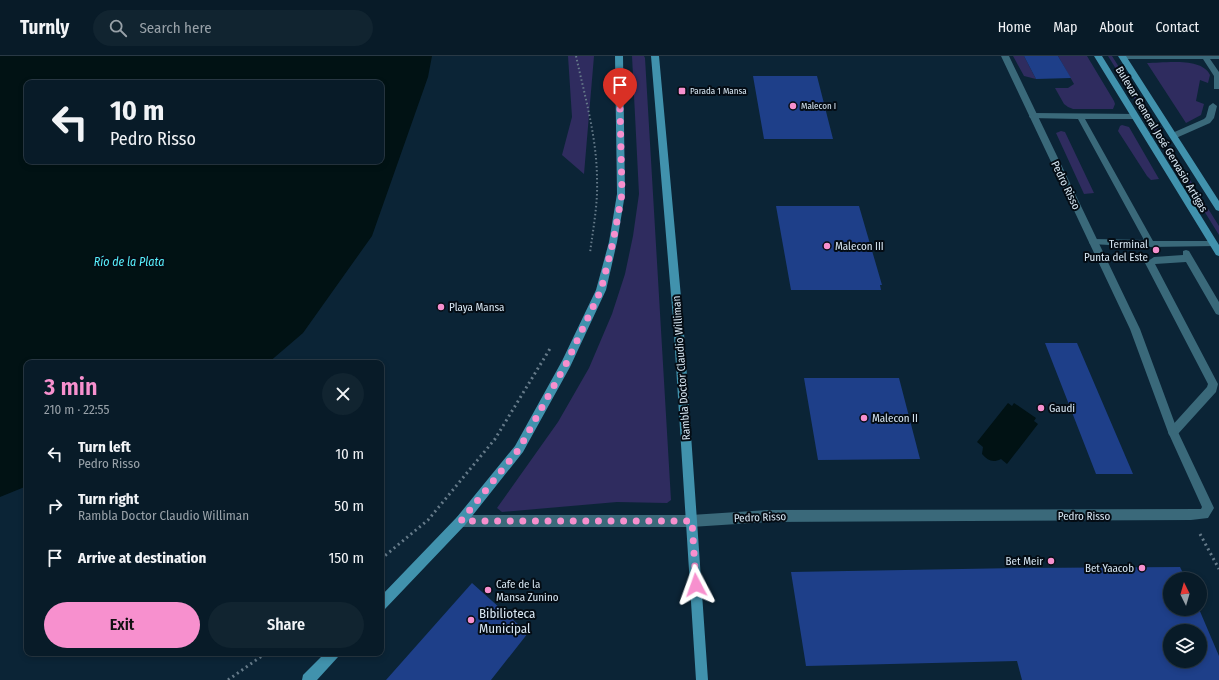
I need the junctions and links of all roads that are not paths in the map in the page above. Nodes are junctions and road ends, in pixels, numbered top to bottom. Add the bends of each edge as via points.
1 (619, 56) edge
2 (655, 56) edge
3 (1005, 56) edge
4 (1098, 56) edge
5 (1122, 57) edge
6 (1205, 57) junction
7 (1219, 57) edge
8 (1217, 87) dead end
9 (1213, 106) dead end
10 (1033, 116) junction
11 (1080, 116) junction
12 (1134, 116) junction
13 (1173, 136) junction
14 (1219, 208) edge
15 (1093, 242) junction
16 (1150, 244) junction
17 (1181, 244) junction
18 (1213, 244) junction
19 (1219, 253) edge
20 (1189, 258) junction
21 (1219, 311) edge
22 (1173, 432) junction
23 (461, 521) junction
24 (692, 521) junction
25 (384, 602) edge
26 (331, 656) edge
27 (308, 680) edge
28 (702, 680) edge

1 - 23 main road via 622,194 601,290 566,364 519,449
2 - 24 main road, Rambla Doctor Claudio Williman via 678,319
3 - 10 street, Pedro Risso
4 - 12 main road, Bulevar General José Gervasio Artigas
5 - 6 street
5 - 13 main road, Bulevar General José Gervasio Artigas
6 - 7 street
6 - 8 street via 1218,76
9 - 13 street via 1210,118
10 - 11 street
10 - 15 street, Pedro Risso
11 - 12 street
11 - 16 street
12 - 18 main road, Bulevar General José Gervasio Artigas
13 - 14 main road, Bulevar General José Gervasio Artigas
15 - 16 street
15 - 22 street, Pedro Risso via 1135,329
16 - 17 street
17 - 18 street
17 - 20 street
18 - 19 main road, Bulevar General José Gervasio Artigas
20 - 21 street
20 - 22 street via 1154,260 1150,263 1213,384 1212,389
22 - 24 street, Pedro Risso via 1208,508 1204,514 775,516
23 - 24 street, Pedro Risso
23 - 25 main road
24 - 28 main road, Rambla Doctor Claudio Williman
26 - 27 main road

